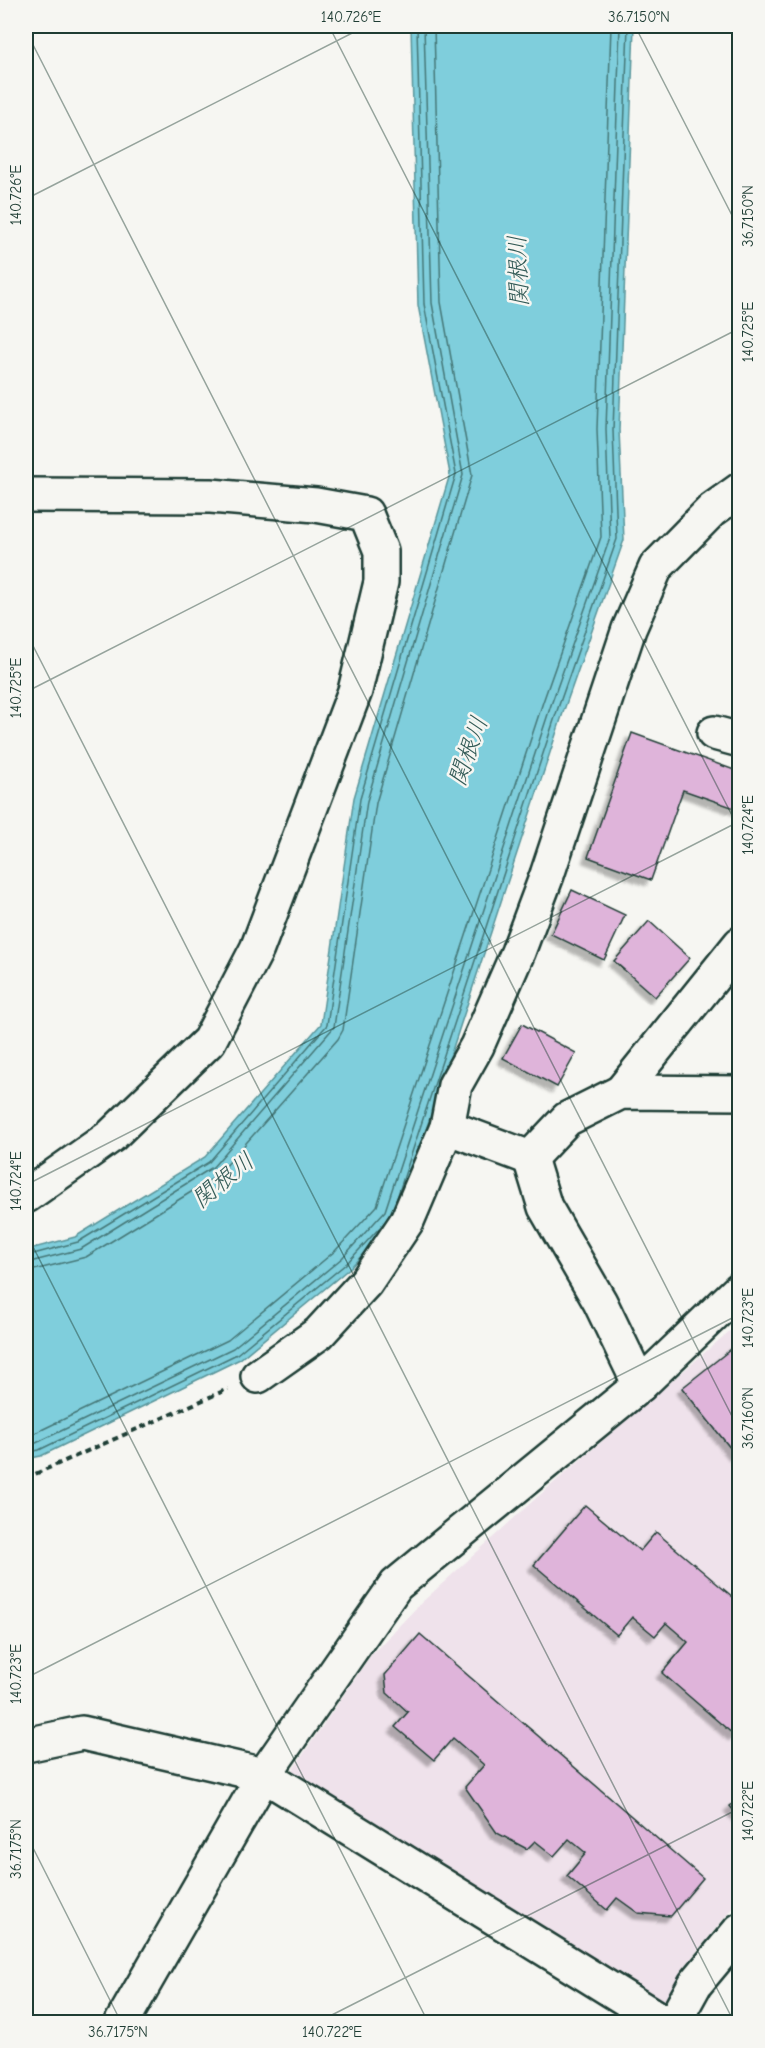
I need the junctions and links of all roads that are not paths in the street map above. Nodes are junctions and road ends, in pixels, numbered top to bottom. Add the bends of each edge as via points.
1 (740, 490) edge
2 (26, 495) edge
3 (740, 944) edge
4 (621, 1092) junction
5 (740, 1093) edge
6 (447, 1127) junction
7 (530, 1158) junction
8 (26, 1197) edge
9 (740, 1289) edge
10 (258, 1376) road end
11 (640, 1385) junction
12 (26, 1745) edge
13 (264, 1775) junction
14 (740, 1930) edge
15 (122, 2022) edge
16 (663, 2022) edge
17 (674, 2022) edge

1 - 6 street via 712,510 656,567 629,629 518,952 477,1046 455,1085
2 - 8 street via 211,496 316,505 366,514 381,551 381,582 355,691 257,949 209,1041 111,1136
3 - 4 street
4 - 5 street
4 - 7 street via 567,1119
6 - 7 street
6 - 10 street via 407,1221 366,1282 319,1333
7 - 11 street via 545,1207 600,1302
9 - 11 street
11 - 13 street via 396,1585
12 - 13 street via 82,1733
13 - 15 street
13 - 16 street
14 - 17 street via 695,1984

